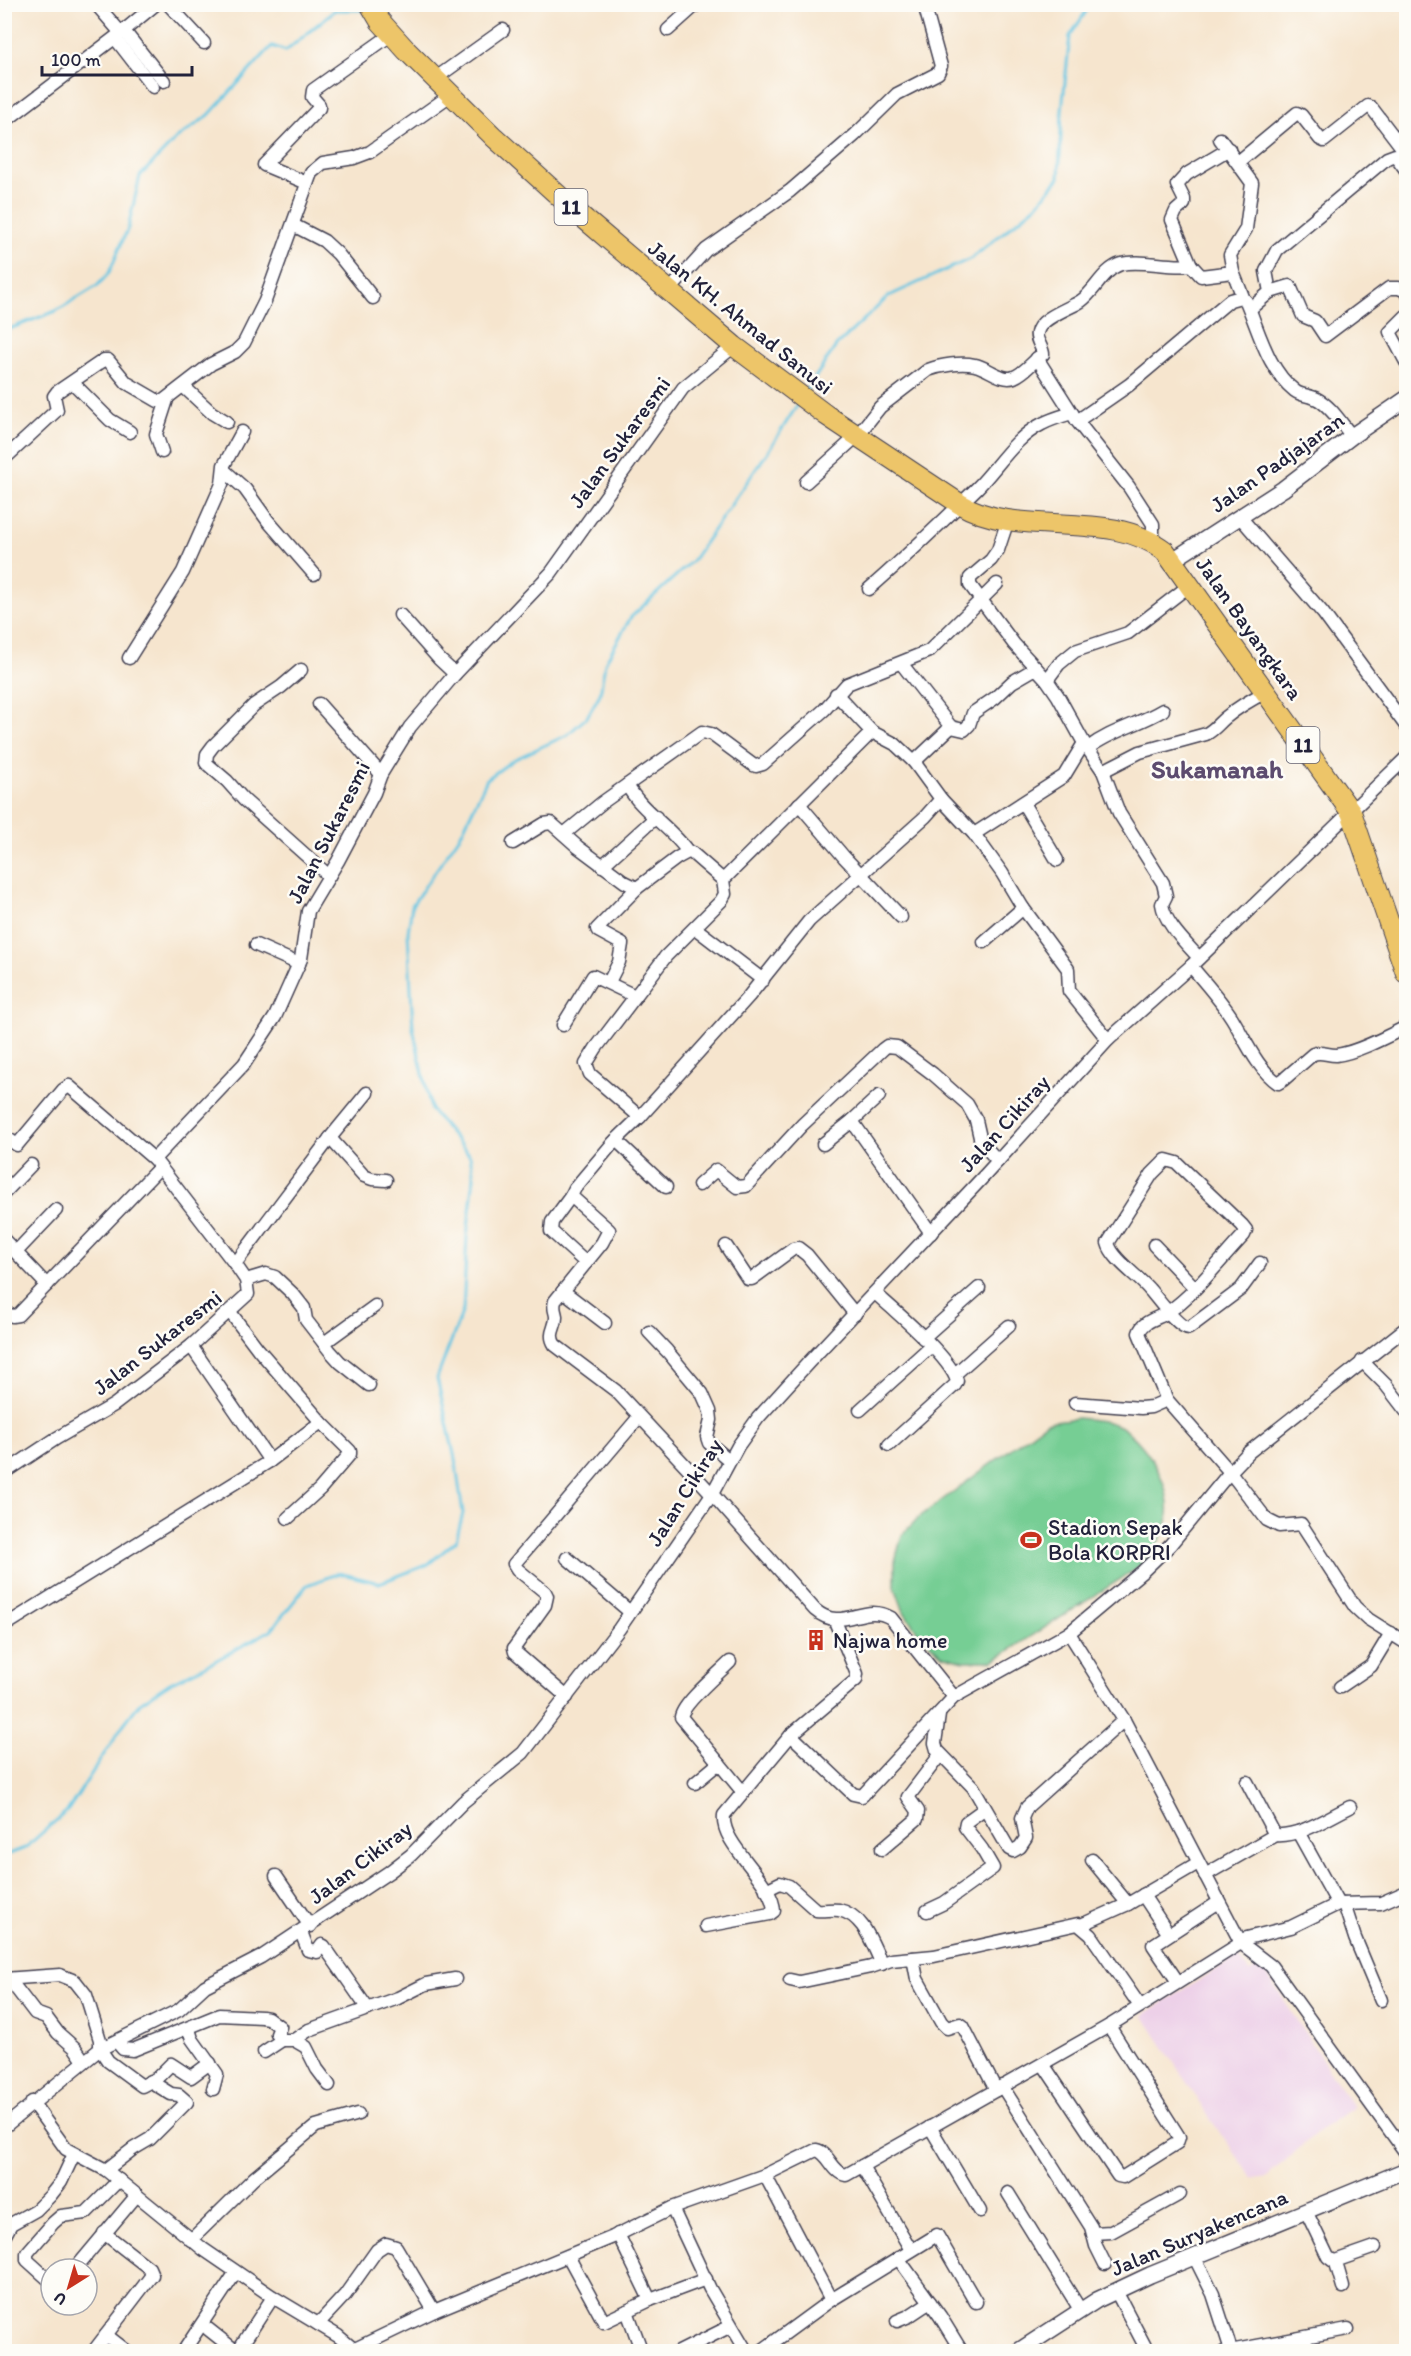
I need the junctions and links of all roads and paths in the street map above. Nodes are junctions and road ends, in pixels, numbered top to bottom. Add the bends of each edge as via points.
1 (96, 4) edge
2 (156, 4) edge
3 (168, 4) edge
4 (697, 4) edge
5 (924, 4) edge
6 (378, 16) edge
7 (503, 30) dead end
8 (668, 30) dead end
9 (120, 34) junction
10 (204, 43) dead end
11 (436, 78) junction
12 (164, 81) dead end
13 (153, 87) dead end
14 (452, 94) junction
15 (4, 122) edge
16 (1220, 139) dead end
17 (1228, 149) junction
18 (1401, 150) edge
19 (1238, 162) junction
20 (1407, 170) edge
21 (307, 183) junction
22 (293, 225) junction
23 (1191, 265) junction
24 (1233, 272) junction
25 (669, 291) junction
26 (1407, 291) edge
27 (1270, 292) junction
28 (1243, 297) junction
29 (373, 298) dead end
30 (1250, 309) junction
31 (1407, 316) edge
32 (734, 346) junction
33 (1037, 358) junction
34 (1407, 362) edge
35 (73, 383) junction
36 (183, 386) junction
37 (1407, 399) edge
38 (167, 400) junction
39 (1075, 417) junction
40 (227, 422) dead end
41 (130, 432) dead end
42 (242, 432) dead end
43 (857, 436) junction
44 (1352, 436) junction
45 (162, 452) dead end
46 (4, 459) edge
47 (225, 471) junction
48 (806, 482) dead end
49 (960, 504) junction
50 (1240, 517) junction
51 (1008, 520) junction
52 (1153, 542) junction
53 (1173, 560) junction
54 (314, 574) dead end
55 (997, 584) dead end
56 (1190, 585) junction
57 (869, 589) dead end
58 (981, 599) junction
59 (399, 615) dead end
60 (129, 658) dead end
61 (901, 663) junction
62 (1036, 668) junction
63 (301, 670) dead end
64 (455, 674) junction
65 (1047, 680) junction
66 (1266, 692) junction
67 (836, 694) junction
68 (319, 704) dead end
69 (1163, 710) dead end
70 (1407, 726) edge
71 (951, 727) junction
72 (872, 732) junction
73 (1086, 746) junction
74 (1407, 758) edge
75 (914, 762) junction
76 (1103, 771) junction
77 (381, 774) junction
78 (627, 785) junction
79 (941, 799) junction
80 (1023, 803) junction
81 (799, 804) junction
82 (1351, 812) junction
83 (656, 817) junction
84 (564, 834) junction
85 (974, 834) junction
86 (513, 843) dead end
87 (688, 852) junction
88 (1057, 860) dead end
89 (602, 866) junction
90 (862, 875) junction
91 (329, 876) junction
92 (723, 880) junction
93 (637, 888) junction
94 (1023, 908) junction
95 (901, 916) dead end
96 (695, 928) junction
97 (984, 942) dead end
98 (256, 945) dead end
99 (1195, 962) junction
100 (299, 964) junction
101 (1405, 966) edge
102 (763, 980) junction
103 (609, 982) junction
104 (635, 996) junction
105 (563, 1025) dead end
106 (1407, 1028) edge
107 (1108, 1040) junction
108 (367, 1093) dead end
109 (879, 1096) dead end
110 (640, 1117) junction
111 (852, 1122) junction
112 (4, 1136) edge
113 (330, 1138) junction
114 (616, 1140) junction
115 (823, 1144) dead end
116 (998, 1161) junction
117 (157, 1163) junction
118 (31, 1165) dead end
119 (386, 1180) dead end
120 (699, 1185) dead end
121 (666, 1187) dead end
122 (4, 1193) edge
123 (571, 1196) junction
124 (56, 1210) dead end
125 (931, 1233) junction
126 (4, 1240) edge
127 (1154, 1245) dead end
128 (726, 1246) dead end
129 (16, 1252) junction
130 (586, 1263) junction
131 (1260, 1263) dead end
132 (235, 1264) junction
133 (246, 1280) junction
134 (47, 1285) junction
135 (979, 1288) dead end
136 (1195, 1288) junction
137 (563, 1291) junction
138 (875, 1293) junction
139 (375, 1306) dead end
140 (4, 1312) edge
141 (230, 1312) junction
142 (1169, 1312) junction
143 (855, 1314) junction
144 (605, 1323) dead end
145 (1009, 1326) dead end
146 (1407, 1328) edge
147 (649, 1332) dead end
148 (927, 1342) junction
149 (324, 1344) junction
150 (191, 1346) junction
151 (1362, 1362) junction
152 (955, 1374) junction
153 (369, 1385) dead end
154 (1167, 1400) junction
155 (1075, 1403) dead end
156 (860, 1410) dead end
157 (1407, 1411) edge
158 (639, 1416) junction
159 (321, 1422) junction
160 (889, 1445) dead end
161 (729, 1460) junction
162 (270, 1461) junction
163 (1230, 1472) junction
164 (4, 1473) edge
165 (712, 1494) junction
166 (288, 1518) dead end
167 (567, 1558) dead end
168 (630, 1612) junction
169 (835, 1621) junction
170 (4, 1626) edge
171 (1068, 1633) junction
172 (1401, 1636) edge
173 (730, 1662) dead end
174 (1340, 1687) dead end
175 (567, 1697) junction
176 (954, 1697) junction
177 (939, 1715) junction
178 (1124, 1720) junction
179 (791, 1735) junction
180 (940, 1755) junction
181 (719, 1763) junction
182 (1247, 1782) dead end
183 (695, 1783) dead end
184 (742, 1791) junction
185 (1350, 1808) dead end
186 (984, 1809) junction
187 (1298, 1832) junction
188 (1275, 1835) junction
189 (882, 1850) dead end
190 (1092, 1860) dead end
191 (1198, 1863) junction
192 (1204, 1875) junction
193 (276, 1876) dead end
194 (766, 1890) junction
195 (1407, 1892) edge
196 (1143, 1895) junction
197 (1219, 1902) junction
198 (1128, 1904) junction
199 (1341, 1904) junction
200 (927, 1911) dead end
201 (1081, 1925) junction
202 (706, 1926) dead end
203 (305, 1929) junction
204 (1168, 1933) junction
205 (1240, 1942) junction
206 (913, 1958) junction
207 (882, 1964) junction
208 (7, 1979) edge
209 (455, 1979) dead end
210 (790, 1980) dead end
211 (1178, 1982) junction
212 (1382, 2000) dead end
213 (1140, 2006) junction
214 (368, 2009) junction
215 (1109, 2026) junction
216 (189, 2029) junction
217 (283, 2036) junction
218 (108, 2046) junction
219 (264, 2052) dead end
220 (84, 2061) junction
221 (210, 2063) junction
222 (1043, 2064) junction
223 (150, 2081) junction
224 (329, 2085) dead end
225 (999, 2088) junction
226 (213, 2089) dead end
227 (32, 2102) junction
228 (358, 2114) dead end
229 (4, 2127) edge
230 (930, 2127) junction
231 (1407, 2153) edge
232 (74, 2154) junction
233 (862, 2166) junction
234 (106, 2170) junction
235 (1407, 2170) edge
236 (765, 2175) junction
237 (119, 2180) junction
238 (1008, 2193) dead end
239 (1180, 2194) dead end
240 (136, 2195) junction
241 (672, 2208) junction
242 (980, 2211) dead end
243 (1306, 2211) junction
244 (104, 2233) junction
245 (618, 2234) junction
246 (1093, 2234) junction
247 (4, 2237) edge
248 (191, 2240) junction
249 (1375, 2247) dead end
250 (911, 2250) junction
251 (568, 2256) junction
252 (1194, 2256) junction
253 (85, 2257) edge
254 (898, 2258) junction
255 (1335, 2261) junction
256 (1105, 2265) dead end
257 (39, 2270) edge
258 (236, 2272) junction
259 (706, 2279) junction
260 (1343, 2287) dead end
261 (1116, 2291) junction
262 (273, 2297) junction
263 (650, 2300) junction
264 (831, 2300) junction
265 (930, 2302) junction
266 (976, 2302) dead end
267 (434, 2311) junction
268 (627, 2311) junction
269 (1081, 2311) junction
270 (897, 2322) dead end
271 (318, 2324) junction
272 (731, 2326) junction
273 (1348, 2329) dead end
274 (208, 2330) dead end
275 (106, 2336) junction
276 (356, 2350) edge
277 (1228, 2351) edge
278 (93, 2352) edge
279 (128, 2352) edge
280 (183, 2352) edge
281 (237, 2352) edge
282 (642, 2352) edge
283 (679, 2352) edge
284 (747, 2352) edge
285 (760, 2352) edge
286 (962, 2352) edge
287 (1017, 2352) edge
288 (1148, 2352) edge

1 - 9 street
2 - 9 street
3 - 10 street
4 - 8 street
5 - 25 street via 941,66 938,74 897,94 790,191 711,246
6 - 11 highway, Jalan KH. Ahmad Sanusi / 11
6 - 21 street via 313,90 312,98 318,108 264,165
7 - 11 street
9 - 12 street
9 - 13 street
9 - 15 street
11 - 14 highway, Jalan KH. Ahmad Sanusi / 11
14 - 21 street via 370,152 323,163 311,173
14 - 25 highway, Jalan KH. Ahmad Sanusi / 11 via 555,193
16 - 17 street
17 - 19 street
17 - 23 street via 1177,184 1184,204 1172,220
18 - 19 street via 1368,106 1324,141 1297,113
18 - 20 street
18 - 27 street via 1277,250 1266,271
19 - 24 street via 1252,183 1246,229 1230,255
21 - 22 street
22 - 29 street via 324,241
22 - 36 street via 266,301 244,343
23 - 24 street via 1201,276
23 - 33 street via 1129,263 1115,267 1088,296 1058,311 1039,329 1037,335 1044,352
24 - 28 street
25 - 32 highway, Jalan KH. Ahmad Sanusi / 11
26 - 27 street via 1389,288 1325,336 1315,321 1303,316 1290,286
27 - 30 street
28 - 30 street
28 - 39 street via 1230,300 1129,385
30 - 44 street via 1263,346 1291,387 1321,402
31 - 34 street via 1389,332
32 - 43 highway, Jalan KH. Ahmad Sanusi / 11
32 - 64 street, Jalan Sukaresmi via 683,388 551,573
33 - 39 street
33 - 43 street via 1011,378 974,364 928,370 880,407
35 - 38 street via 106,359 131,386 158,401
35 - 41 street via 110,420
35 - 46 street via 55,394 55,412
36 - 38 street
36 - 40 street
37 - 44 street, Jalan Padjajaran
38 - 45 street via 156,434
39 - 49 street via 1041,424
39 - 52 street via 1153,524
42 - 47 street via 227,458
43 - 48 street
43 - 49 highway, Jalan KH. Ahmad Sanusi / 11
44 - 50 street, Jalan Padjajaran
47 - 54 street via 245,489
47 - 60 street via 183,572
49 - 51 highway, Jalan KH. Ahmad Sanusi / 11 via 981,516
49 - 57 street
50 - 53 street, Jalan Padjajaran
50 - 70 street via 1323,613
51 - 52 highway, Jalan KH. Ahmad Sanusi / 11 via 1118,531
51 - 58 street via 998,550 969,582
52 - 53 highway, Jalan Bayangkara / 11
53 - 56 highway, Jalan Bayangkara / 11
55 - 58 street
56 - 65 street via 1128,633 1075,651
56 - 66 highway, Jalan Bayangkara / 11
58 - 61 street via 929,651
58 - 62 street
59 - 64 street
61 - 67 street via 847,684
61 - 71 street
62 - 65 street
62 - 71 street via 973,712 964,730
63 - 91 street via 254,705 213,746 206,763
64 - 77 street, Jalan Sukaresmi via 410,727
65 - 73 street
66 - 76 street via 1206,734 1140,752
66 - 82 highway, Jalan Bayangkara / 11
67 - 72 street
67 - 78 street via 824,710 760,766 702,732
68 - 77 street
69 - 73 street
71 - 75 street
72 - 75 street via 895,744
72 - 81 street
73 - 76 street
73 - 80 street via 1064,776
74 - 82 street
75 - 79 street
76 - 99 street via 1119,813 1162,883 1166,896 1163,911
77 - 91 street, Jalan Sukaresmi
78 - 83 street
78 - 84 street
79 - 85 street
79 - 90 street
80 - 85 street
80 - 88 street
81 - 90 street
81 - 92 street
82 - 99 street, Jalan Cikiray
82 - 101 highway, Jalan Bayangkara / 11
83 - 87 street
83 - 89 street
84 - 86 street via 549,823
84 - 89 street
85 - 94 street
87 - 92 street
87 - 93 street
89 - 93 street
90 - 95 street
90 - 102 street via 809,921
91 - 100 street, Jalan Sukaresmi via 308,911
92 - 96 street via 723,898
93 - 103 street via 597,929 622,944
94 - 97 street
94 - 107 street via 1068,969 1069,991
96 - 102 street
96 - 104 street via 666,956
98 - 100 street
99 - 106 street via 1270,1077 1278,1083 1319,1051 1336,1055
99 - 107 street, Jalan Cikiray
100 - 117 street, Jalan Sukaresmi via 275,1017 251,1056
102 - 110 street
103 - 104 street
103 - 105 street via 596,976 590,978
104 - 110 street via 586,1068
107 - 116 street, Jalan Cikiray
108 - 113 street
109 - 111 street
110 - 114 street
111 - 115 street
111 - 125 street
112 - 117 street via 17,1145 69,1086
113 - 119 street via 364,1176
113 - 132 street
114 - 121 street
114 - 123 street
116 - 120 street via 981,1142 967,1104 892,1046 802,1125 746,1186 737,1187 716,1170
116 - 125 street, Jalan Cikiray
117 - 132 street, Jalan Sukaresmi
117 - 134 street
118 - 122 street
123 - 130 street via 552,1222 551,1231
123 - 130 street via 609,1230
124 - 129 street
125 - 138 street, Jalan Cikiray
126 - 129 street
127 - 136 street
128 - 143 street via 748,1279 798,1248
129 - 134 street
130 - 137 street
131 - 142 street via 1241,1289 1189,1328 1181,1327
132 - 133 street, Jalan Sukaresmi
133 - 141 street, Jalan Sukaresmi via 248,1294
133 - 149 street via 263,1274 275,1278 303,1307 305,1318
134 - 140 street via 18,1316
135 - 148 street
136 - 142 street
136 - 142 street via 1246,1230 1177,1163 1166,1160 1152,1174 1108,1243
137 - 144 street
137 - 158 street via 554,1304 556,1318 551,1339 616,1391
138 - 143 street, Jalan Cikiray
138 - 148 street
139 - 149 street
141 - 150 street, Jalan Sukaresmi
141 - 159 street
142 - 154 street via 1146,1323 1139,1333
143 - 161 street, Jalan Cikiray via 758,1418
145 - 152 street
146 - 151 street
147 - 161 street via 702,1393 711,1420 706,1437
148 - 152 street
148 - 156 street
149 - 153 street
150 - 162 street
150 - 164 street, Jalan Sukaresmi via 114,1405
151 - 157 street
151 - 163 street via 1264,1439
152 - 160 street via 955,1385
154 - 155 street via 1141,1408
154 - 163 street
158 - 165 street
158 - 175 street via 514,1564 547,1596 515,1652
159 - 162 street
159 - 166 street via 350,1453 321,1489
161 - 165 street, Jalan Cikiray
162 - 170 street
163 - 171 street via 1143,1572
163 - 172 street via 1267,1520 1279,1526 1301,1524 1355,1607 1368,1619
165 - 168 street, Jalan Cikiray
165 - 169 street via 815,1610
167 - 168 street
168 - 175 street, Jalan Cikiray
169 - 176 street via 875,1613 891,1618
169 - 179 street via 856,1680
171 - 176 street
171 - 178 street
172 - 174 street via 1371,1666
173 - 181 street via 681,1715
175 - 203 street, Jalan Cikiray via 523,1753 463,1802 411,1854
176 - 177 street
177 - 179 street via 860,1797
177 - 180 street via 935,1743
178 - 186 street via 1027,1807 1022,1818 1026,1838 1016,1851 1009,1849
178 - 191 street
179 - 184 street
180 - 186 street via 973,1787
180 - 189 street via 909,1794 918,1811 916,1819
181 - 183 street
181 - 184 street
182 - 188 street
184 - 194 street via 724,1815 724,1826
185 - 187 street
186 - 200 street via 965,1827 993,1868
187 - 188 street
187 - 199 street
188 - 192 street
190 - 198 street
191 - 192 street
191 - 196 street
192 - 197 street
193 - 203 street
194 - 202 street via 774,1911 770,1914
194 - 207 street via 784,1884 816,1910 846,1913 864,1926
195 - 199 street via 1381,1903
196 - 198 street
196 - 204 street
197 - 204 street
197 - 205 street
198 - 201 street
199 - 205 street via 1291,1927
199 - 212 street
201 - 206 street
201 - 213 street
203 - 214 street via 306,1947 316,1952 324,1946
203 - 218 street, Jalan Cikiray via 205,1986 180,2010
204 - 211 street via 1153,1945
205 - 211 street
205 - 231 street via 1271,1966
206 - 207 street
206 - 225 street via 918,1979 944,2026 963,2026
207 - 210 street via 799,1982
208 - 218 street via 60,1975 75,1981 86,1995 100,2040
208 - 220 street
209 - 214 street via 426,1984
211 - 213 street
213 - 215 street
214 - 217 street
215 - 222 street
215 - 222 street via 1179,2137 1177,2143 1123,2177 1118,2176
216 - 217 street via 219,2015 234,2015 268,2018
216 - 218 street via 133,2050
216 - 221 street
217 - 219 street
217 - 224 street via 308,2049
218 - 220 street, Jalan Cikiray
218 - 223 street via 108,2061 143,2086
220 - 227 street, Jalan Cikiray
221 - 223 street via 191,2077 171,2064
221 - 226 street via 217,2077
222 - 225 street
223 - 234 street via 187,2102 150,2139
225 - 230 street
225 - 246 street
227 - 229 street, Jalan Cikiray
227 - 232 street via 58,2140
228 - 248 street via 316,2126 254,2178
230 - 233 street
230 - 242 street
232 - 234 street
232 - 247 street via 50,2196 36,2210 11,2224
233 - 236 street via 842,2174 816,2150
233 - 250 street
234 - 237 street
235 - 243 street, Jalan Suryakencana
236 - 241 street
236 - 264 street
237 - 240 street
237 - 257 street via 89,2211 61,2216 52,2223 27,2253 27,2260
238 - 269 street
239 - 246 street via 1111,2232
240 - 244 street
240 - 248 street
241 - 245 street
241 - 259 street
243 - 252 street, Jalan Suryakencana
243 - 255 street via 1328,2257
244 - 253 street
244 - 275 street via 149,2268 152,2275
245 - 251 street
245 - 263 street
246 - 256 street
248 - 258 street
249 - 255 street
250 - 254 street
250 - 266 street via 937,2235
251 - 267 street
251 - 268 street via 602,2321
252 - 261 street, Jalan Suryakencana
252 - 277 street via 1213,2294
254 - 264 street
254 - 265 street
255 - 260 street
258 - 262 street
258 - 280 street
259 - 263 street
259 - 272 street
261 - 269 street, Jalan Suryakencana
261 - 288 street
262 - 271 street
262 - 281 street
263 - 268 street
264 - 285 street
265 - 270 street
265 - 286 street
267 - 271 street via 396,2247 386,2244
267 - 276 street
268 - 282 street
269 - 287 street, Jalan Suryakencana
271 - 276 street
272 - 283 street
272 - 284 street
273 - 277 street
274 - 281 street
275 - 278 street
275 - 279 street

